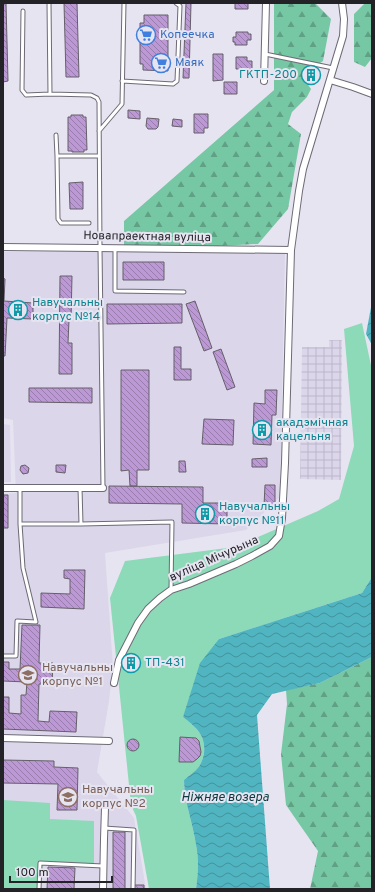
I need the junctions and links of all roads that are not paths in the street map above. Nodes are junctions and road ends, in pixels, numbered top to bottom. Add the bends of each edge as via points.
1 (49, 3) edge
2 (124, 3) edge
3 (176, 3) edge
4 (266, 3) edge
5 (342, 3) edge
6 (23, 11) dead end
7 (265, 54) junction
8 (334, 68) junction
9 (330, 80) junction
10 (122, 81) junction
11 (264, 81) dead end
12 (50, 94) junction
13 (372, 94) edge
14 (99, 131) junction
15 (56, 135) dead end
16 (57, 156) junction
17 (99, 156) junction
18 (89, 223) dead end
19 (3, 247) edge
20 (100, 248) junction
21 (115, 248) junction
22 (291, 250) junction
23 (184, 292) dead end
24 (3, 488) edge
25 (20, 488) junction
26 (80, 488) junction
27 (103, 488) joint
28 (20, 524) junction
29 (81, 524) junction
30 (171, 590) junction
31 (3, 656) edge
32 (114, 683) dead end
33 (3, 738) edge
34 (109, 741) dead end
35 (105, 808) dead end
36 (104, 828) junction
37 (103, 866) junction
38 (39, 889) edge
39 (103, 889) edge
40 (133, 889) edge

1 - 12 lane
2 - 10 lane
3 - 10 lane via 180,6 178,81 173,84
4 - 7 street
5 - 8 street, вуліца Мічурына via 343,36
6 - 12 lane via 22,90 26,95
7 - 8 lane
7 - 11 street
8 - 9 street, вуліца Мічурына
9 - 13 street
9 - 22 street, вуліца Мічурына via 303,169
10 - 14 lane via 122,104
12 - 14 lane via 91,95 97,98
14 - 17 lane
15 - 16 lane
16 - 17 lane
16 - 18 lane via 58,219 61,223
17 - 20 lane
19 - 20 street, Новапраектная вуліца
20 - 21 street, Новапраектная вуліца
20 - 27 lane
21 - 22 street, Новапраектная вуліца
21 - 23 lane via 115,291
22 - 30 street, вуліца Мічурына via 285,463 282,518 278,536 270,546 236,564
24 - 25 street
25 - 26 street
25 - 28 lane
26 - 27 street
26 - 29 lane
28 - 29 lane
28 - 31 lane via 23,568 36,622 18,621 16,656
29 - 30 lane via 172,522
30 - 32 street, вуліца Мічурына via 148,609 138,623 119,660
33 - 34 street
35 - 36 street
36 - 37 street
36 - 40 lane via 134,830
37 - 38 lane via 40,863
37 - 39 street

